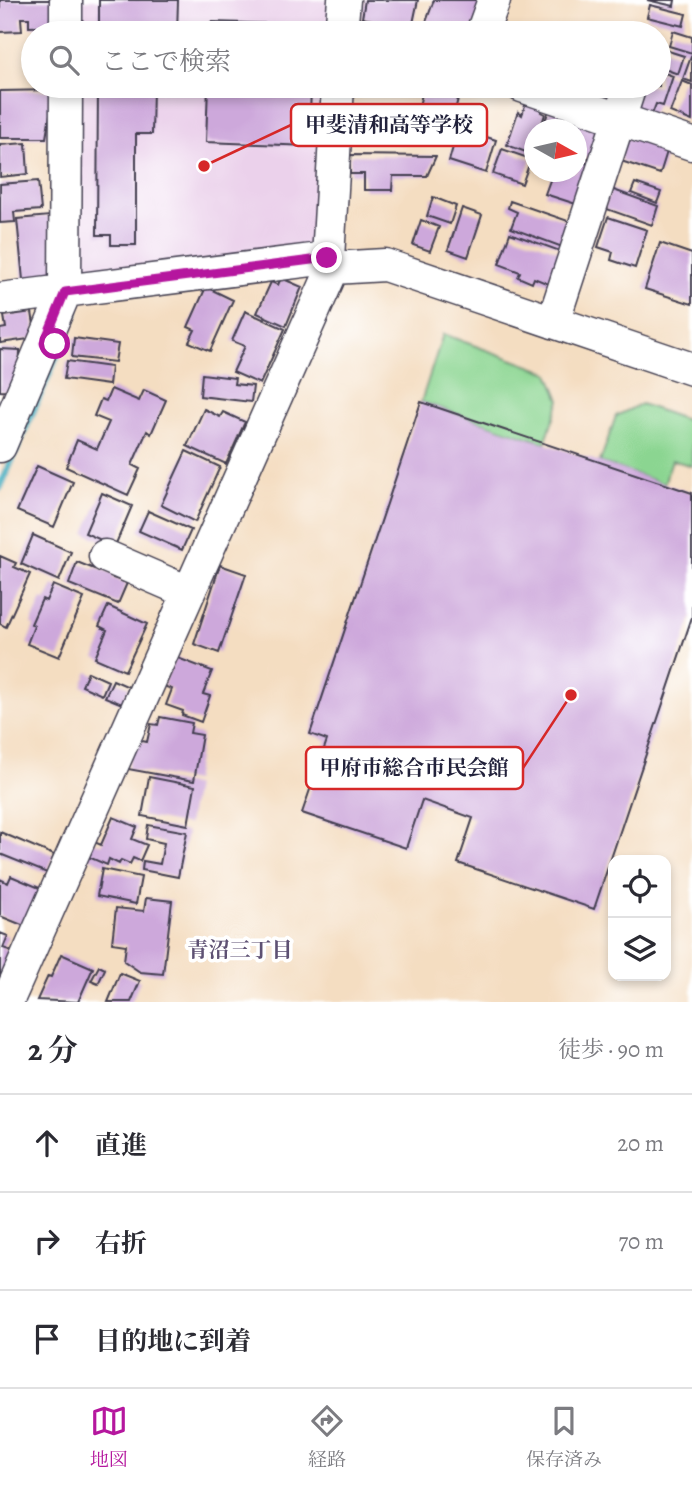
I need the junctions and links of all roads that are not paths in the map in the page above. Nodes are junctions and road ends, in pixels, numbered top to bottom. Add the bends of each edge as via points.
1 (66, 0) edge
2 (344, 0) edge
3 (494, 0) edge
4 (66, 21) edge
5 (342, 21) edge
6 (486, 21) edge
7 (67, 98) edge
8 (337, 98) edge
9 (557, 98) edge
10 (626, 98) edge
11 (619, 119) junction
12 (692, 144) edge
13 (330, 263) junction
14 (75, 291) junction
15 (0, 299) edge
16 (553, 322) junction
17 (692, 369) edge
18 (10, 448) edge
19 (105, 556) dead end
20 (188, 592) junction
21 (7, 1002) edge

1 - 4 street
2 - 5 street
3 - 6 street
7 - 14 street
8 - 13 street
9 - 11 street
10 - 11 street
11 - 12 street
11 - 16 street
13 - 14 street
13 - 16 street via 386,265
13 - 20 street
14 - 15 street
14 - 18 street
16 - 17 street
19 - 20 street
20 - 21 street

